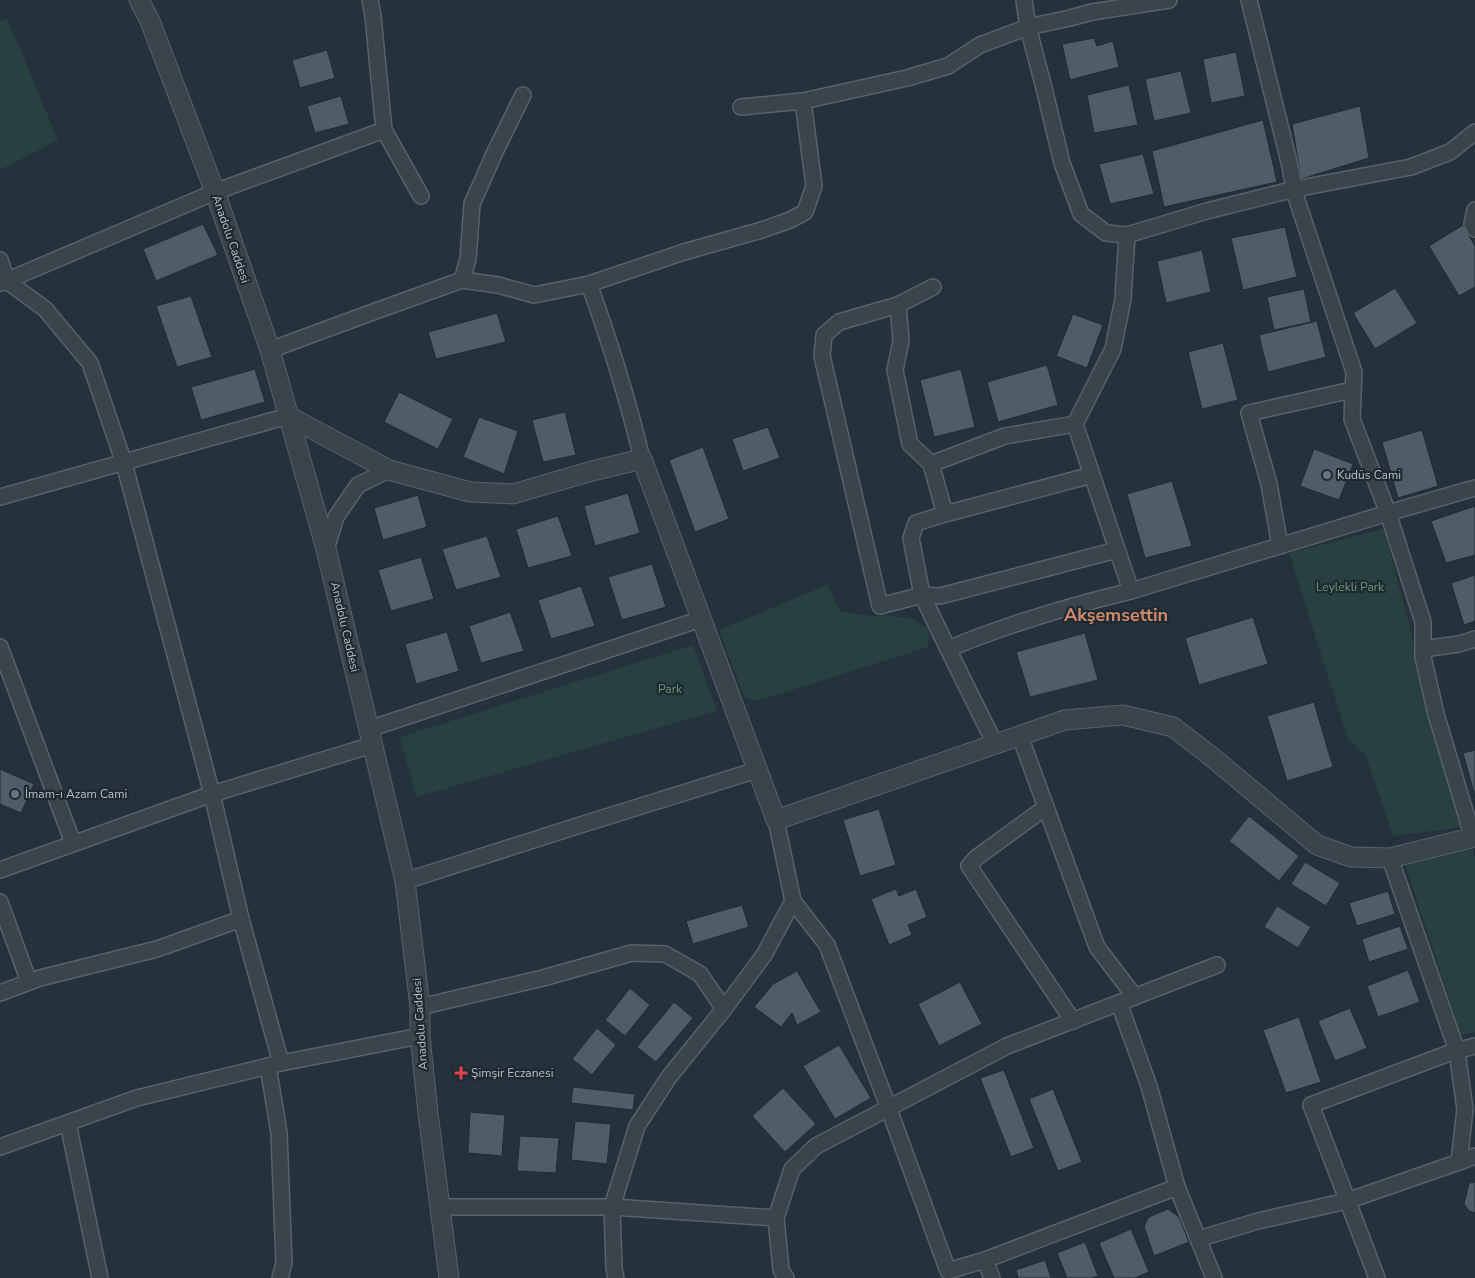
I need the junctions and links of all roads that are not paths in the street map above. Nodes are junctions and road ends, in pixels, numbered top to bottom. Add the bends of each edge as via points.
1 (139, 0) edge
2 (370, 0) edge
3 (1024, 0) edge
4 (1169, 0) edge
5 (1249, 0) edge
6 (1091, 6) edge
7 (1028, 27) junction
8 (523, 95) dead end
9 (803, 101) junction
10 (741, 107) dead end
11 (384, 130) junction
12 (1475, 132) edge
13 (1295, 189) junction
14 (215, 192) junction
15 (421, 196) dead end
16 (1475, 210) edge
17 (1475, 229) edge
18 (1127, 235) junction
19 (0, 260) edge
20 (462, 280) junction
21 (4, 282) edge
22 (589, 284) junction
23 (933, 287) dead end
24 (898, 305) junction
25 (270, 350) junction
26 (1352, 390) junction
27 (288, 416) junction
28 (1075, 424) junction
29 (642, 459) junction
30 (124, 463) junction
31 (931, 464) junction
32 (390, 470) junction
33 (1092, 475) junction
34 (1475, 488) edge
35 (0, 497) edge
36 (1388, 513) junction
37 (945, 514) junction
38 (1280, 546) junction
39 (326, 549) junction
40 (1117, 550) junction
41 (1131, 591) junction
42 (922, 595) junction
43 (701, 619) junction
44 (1475, 639) edge
45 (0, 647) edge
46 (948, 649) junction
47 (1423, 649) junction
48 (1020, 736) junction
49 (371, 737) junction
50 (995, 744) junction
51 (757, 770) junction
52 (212, 794) junction
53 (1046, 807) junction
54 (776, 820) junction
55 (1474, 837) edge
56 (73, 843) junction
57 (1390, 858) junction
58 (0, 870) edge
59 (405, 881) junction
60 (793, 901) junction
61 (0, 902) edge
62 (241, 919) junction
63 (1217, 965) dead end
64 (29, 982) junction
65 (0, 993) edge
66 (1135, 997) junction
67 (1119, 1003) junction
68 (420, 1007) junction
69 (724, 1009) junction
70 (1073, 1021) junction
71 (420, 1036) junction
72 (1475, 1046) edge
73 (1457, 1051) junction
74 (275, 1065) junction
75 (889, 1109) junction
76 (68, 1123) junction
77 (0, 1147) edge
78 (1475, 1156) edge
79 (1459, 1162) junction
80 (1177, 1187) junction
81 (1347, 1201) junction
82 (439, 1206) junction
83 (612, 1207) junction
84 (776, 1218) junction
85 (1198, 1239) junction
86 (985, 1260) junction
87 (100, 1278) edge
88 (280, 1278) edge
89 (449, 1278) edge
90 (616, 1278) edge
91 (786, 1278) edge
92 (992, 1278) edge
93 (1214, 1278) edge
94 (1376, 1278) edge

1 - 14 street, Anadolu Caddesi via 150,20
2 - 11 street
3 - 7 street
4 - 6 street
5 - 13 street
6 - 7 street via 1070,18
7 - 9 street via 980,45 948,66
7 - 18 street via 1062,163 1081,214 1106,233
8 - 20 street via 472,204 468,259
9 - 10 street
9 - 22 street via 814,186 805,212 762,230
11 - 14 street
11 - 15 street
12 - 13 street via 1450,152 1411,167
13 - 18 street
13 - 26 street via 1354,372
14 - 21 street
14 - 25 street, Anadolu Caddesi
16 - 17 street via 1472,224
18 - 28 street via 1123,299 1113,349
19 - 21 street
20 - 22 street via 534,295
20 - 25 street
21 - 30 street via 45,309 90,363
22 - 29 street via 630,409
23 - 24 street
24 - 31 street via 902,341 895,370 910,444
24 - 42 street via 840,322 824,335 822,356 880,606
25 - 27 street, Anadolu Caddesi
26 - 36 street via 1352,419
26 - 38 street via 1249,413 1269,484
27 - 30 street
27 - 32 street
27 - 39 street, Anadolu Caddesi
28 - 31 street via 1006,436
28 - 33 street
29 - 32 street via 513,494 470,492
29 - 43 street
30 - 35 street
30 - 52 street
31 - 37 street
32 - 39 street via 358,485 336,517
33 - 37 street
33 - 40 street
34 - 36 street
36 - 38 street
36 - 47 street via 1423,622
37 - 42 street via 916,523 911,538
38 - 41 street
39 - 49 street, Anadolu Caddesi
40 - 41 street
40 - 42 street via 940,596
41 - 46 street via 1073,605
42 - 46 street
43 - 49 street
43 - 51 street
44 - 47 street
45 - 56 street
46 - 50 street
47 - 55 street via 1436,714
48 - 50 street
48 - 53 street
48 - 57 street via 1065,720 1123,715 1173,727 1317,845 1351,857
49 - 52 street
49 - 59 street, Anadolu Caddesi
50 - 54 street
51 - 54 street
51 - 59 street
52 - 56 street
52 - 62 street
53 - 66 street via 1097,947
53 - 70 street via 969,866
54 - 60 street
55 - 57 street
56 - 58 street
57 - 73 street
59 - 68 street, Anadolu Caddesi
60 - 69 street via 764,955
60 - 75 street via 827,945
61 - 64 street
62 - 64 street via 157,949
62 - 74 street
63 - 66 street
64 - 65 street
66 - 67 street
67 - 70 street
67 - 80 street via 1149,1086
68 - 69 street via 632,953 666,954 700,974
68 - 71 street, Anadolu Caddesi
69 - 83 street via 669,1077 637,1126
70 - 75 street via 1008,1046
71 - 74 street
71 - 82 street, Anadolu Caddesi
72 - 73 street
73 - 79 street via 1465,1109
73 - 81 street via 1311,1106
74 - 76 street via 137,1098
74 - 88 street via 284,1263
75 - 84 street via 816,1146 792,1169
75 - 86 street via 948,1271
76 - 77 street
76 - 87 street
78 - 79 street
79 - 81 street
80 - 85 street
80 - 86 street
81 - 85 street via 1258,1221
81 - 94 street
82 - 83 street
82 - 89 street, Anadolu Caddesi
83 - 84 street
83 - 90 street
84 - 91 street via 781,1270
85 - 93 street
86 - 92 street

